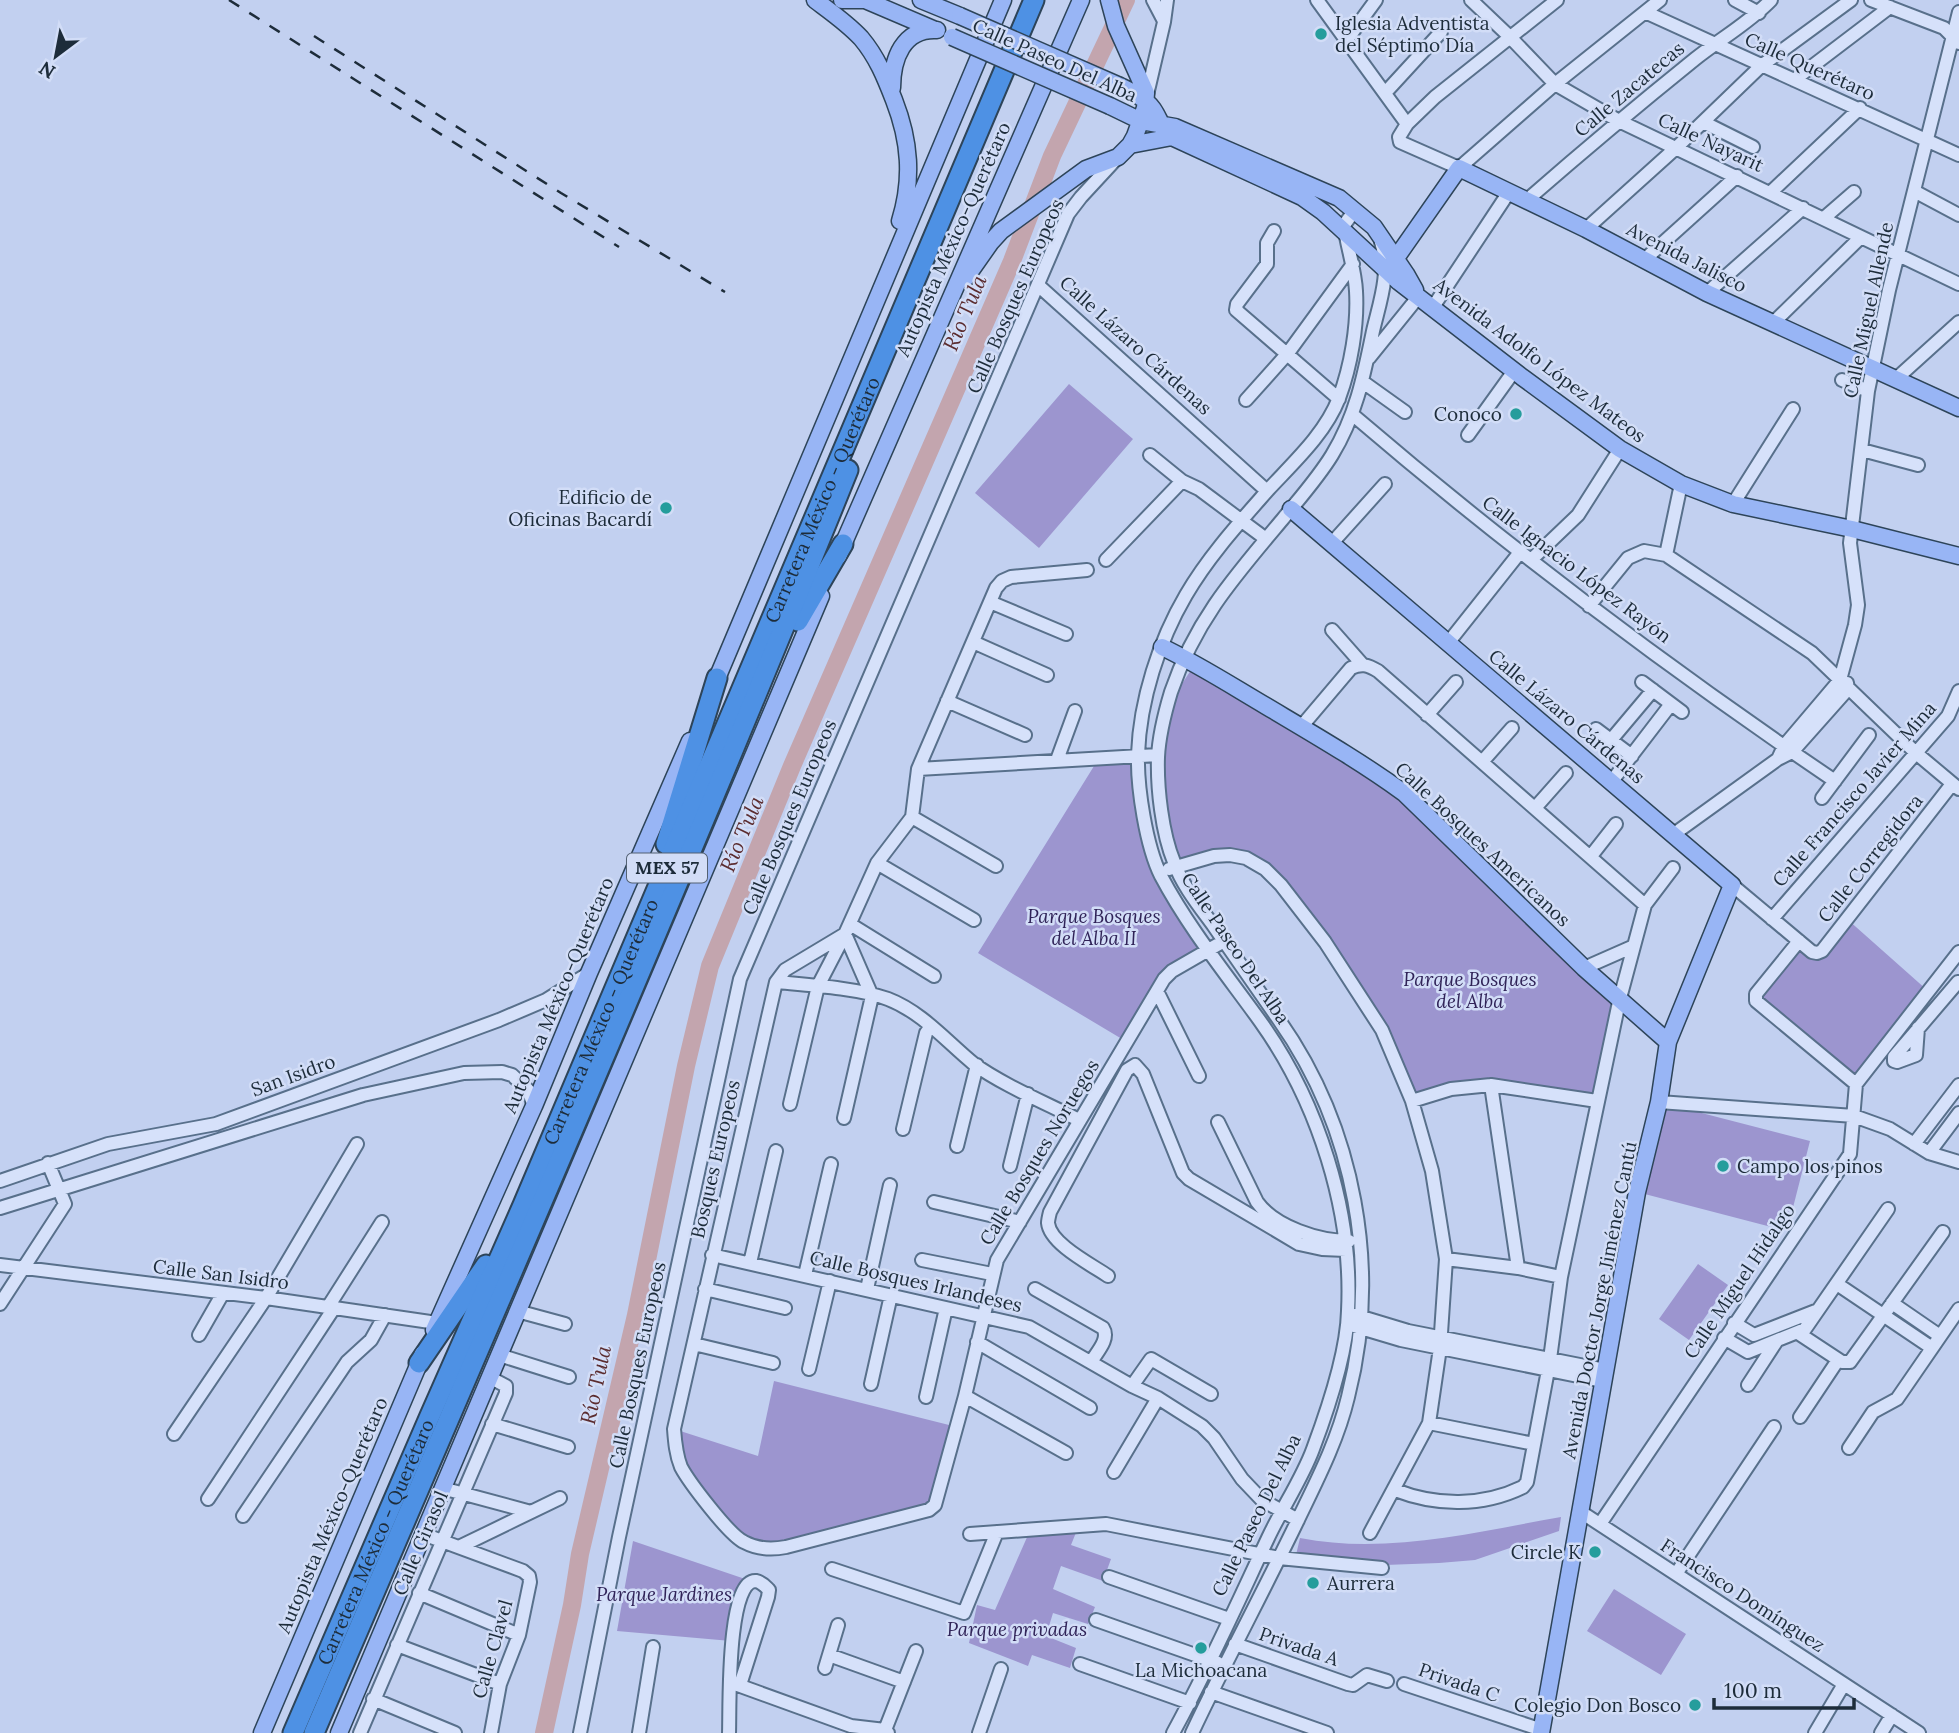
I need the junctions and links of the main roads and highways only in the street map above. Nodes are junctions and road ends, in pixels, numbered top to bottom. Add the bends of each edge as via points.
1 (815, 0) edge
2 (842, 0) edge
3 (865, 0) edge
4 (921, 0) edge
5 (948, 0) edge
6 (1003, 0) edge
7 (1034, 0) edge
8 (1048, 0) edge
9 (1081, 0) edge
10 (1109, 0) edge
11 (958, 15) junction
12 (944, 34) junction
13 (893, 97) junction
14 (1146, 102) junction
15 (1141, 121) junction
16 (1160, 125) junction
17 (1172, 137) junction
18 (1130, 145) junction
19 (1345, 232) joint
20 (1391, 266) junction
21 (876, 297) junction
22 (942, 314) junction
23 (1959, 408) edge
24 (1290, 509) road end
25 (843, 544) junction
26 (1959, 556) edge
27 (1162, 647) road end
28 (717, 678) junction
29 (762, 683) junction
30 (1732, 885) joint
31 (656, 893) junction
32 (1668, 1042) junction
33 (523, 1205) junction
34 (419, 1363) junction
35 (263, 1728) edge
36 (1541, 1732) edge
37 (293, 1733) edge
38 (314, 1733) edge
39 (339, 1733) edge

1 - 13 main road via 866,45
2 - 3 main road
3 - 12 main road, Calle Paseo Del Alba
4 - 11 main road, Calle Paseo Del Alba
5 - 11 main road
6 - 21 main road, Autopista México-Querétaro
7 - 31 highway, Carretera México - Querétaro / MEX 57
8 - 29 highway, Carretera México - Querétaro / MEX 57 via 871,413
9 - 22 main road, Autopista México-Querétaro
10 - 14 main road
11 - 14 main road, Calle Paseo Del Alba, bridge via 1120,86
12 - 13 main road via 918,33 901,47 893,69
12 - 15 main road, Calle Paseo Del Alba, bridge
13 - 21 main road via 908,147 909,178
14 - 15 main road
14 - 16 main road, Calle Paseo Del Alba
15 - 16 main road, Avenida Adolfo López Mateos
15 - 18 main road
16 - 17 main road, Calle Paseo Del Alba
16 - 20 main road, Avenida Adolfo López Mateos via 1175,127 1339,198 1374,227
17 - 18 main road
17 - 19 main road, Calle Paseo Del Alba via 1302,197
18 - 22 main road via 1118,157 1081,173 1007,227 991,242
19 - 20 main road, Avenida Adolfo López Mateos
20 - 23 main road, Avenida Jalisco via 1459,168 1707,293
20 - 26 main road, Avenida Adolfo López Mateos via 1417,294 1514,371 1620,449 1681,484 1733,504
21 - 28 main road, Autopista México-Querétaro
22 - 25 main road, Autopista México-Querétaro
24 - 30 main road, Calle Lázaro Cárdenas
25 - 29 highway
25 - 39 main road, Autopista México-Querétaro
27 - 32 main road, Calle Bosques Americanos via 1373,770 1404,793 1619,1002
28 - 31 highway via 672,822
28 - 34 main road, Autopista México-Querétaro
29 - 38 highway, Carretera México - Querétaro / MEX 57
30 - 32 main road, Avenida Doctor Jorge Jiménez Cantú
31 - 33 highway, Carretera México - Querétaro / MEX 57
32 - 36 main road, Avenida Doctor Jorge Jiménez Cantú
33 - 34 highway
33 - 37 highway, Carretera México - Querétaro / MEX 57
34 - 35 main road, Autopista México-Querétaro

